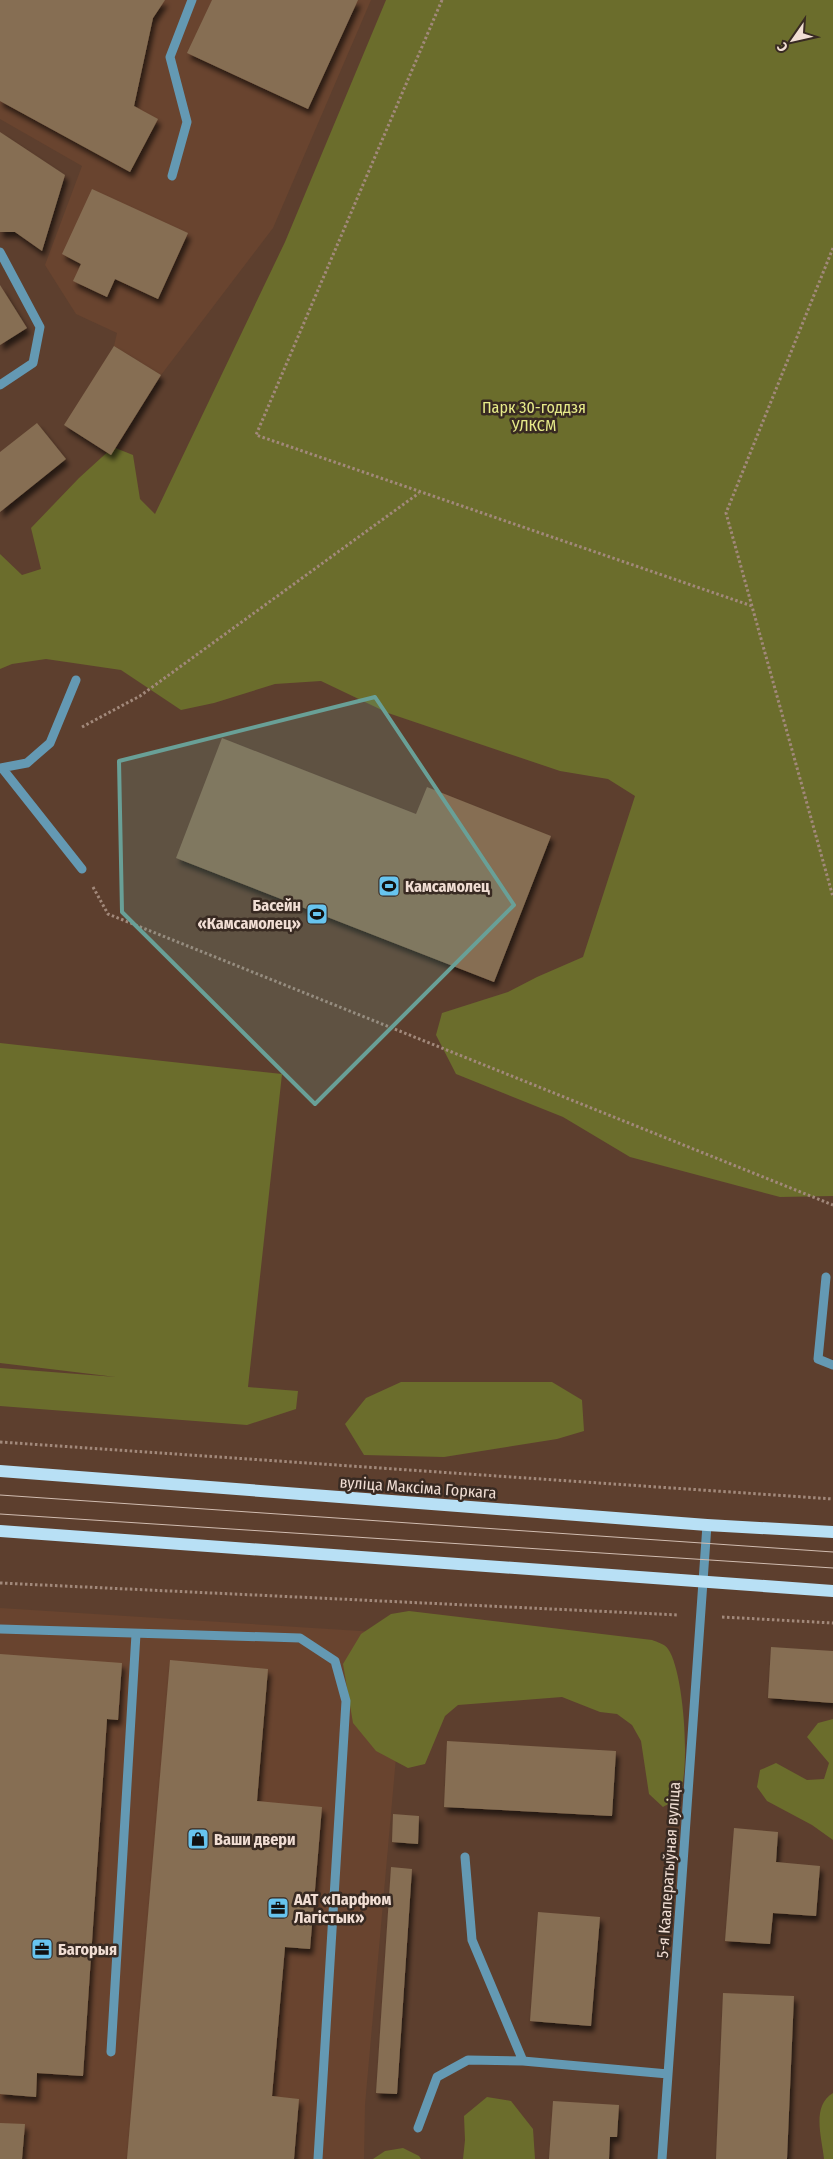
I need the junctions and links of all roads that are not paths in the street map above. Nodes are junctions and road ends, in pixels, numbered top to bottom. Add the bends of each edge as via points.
1 (192, 0) edge
2 (172, 176) dead end
3 (0, 252) edge
4 (0, 385) edge
5 (76, 680) dead end
6 (1, 768) edge
7 (82, 869) road end
8 (826, 1277) dead end
9 (833, 1366) edge
10 (0, 1471) edge
11 (707, 1525) junction
12 (0, 1531) edge
13 (833, 1532) edge
14 (704, 1582) junction
15 (833, 1591) edge
16 (0, 1629) edge
17 (136, 1634) junction
18 (465, 1857) dead end
19 (111, 2052) dead end
20 (523, 2061) junction
21 (668, 2074) junction
22 (418, 2128) dead end
23 (318, 2159) edge
24 (662, 2159) edge

1 - 2 street via 170,57 187,122
3 - 4 street via 40,327 33,363
5 - 6 street via 50,743 27,763
6 - 7 street
8 - 9 street via 818,1359
10 - 11 main road, вуліца Максіма Горкага
11 - 13 main road, вуліца Максіма Горкага
11 - 14 street, 5-я Кааператыўная вуліца
12 - 14 main road
14 - 15 main road
14 - 21 street, 5-я Кааператыўная вуліца
16 - 17 street
17 - 19 street
17 - 23 street via 300,1638 335,1661 346,1701
18 - 20 street via 472,1940
20 - 21 street
20 - 22 street via 468,2060 437,2077
21 - 24 street, 5-я Кааператыўная вуліца

